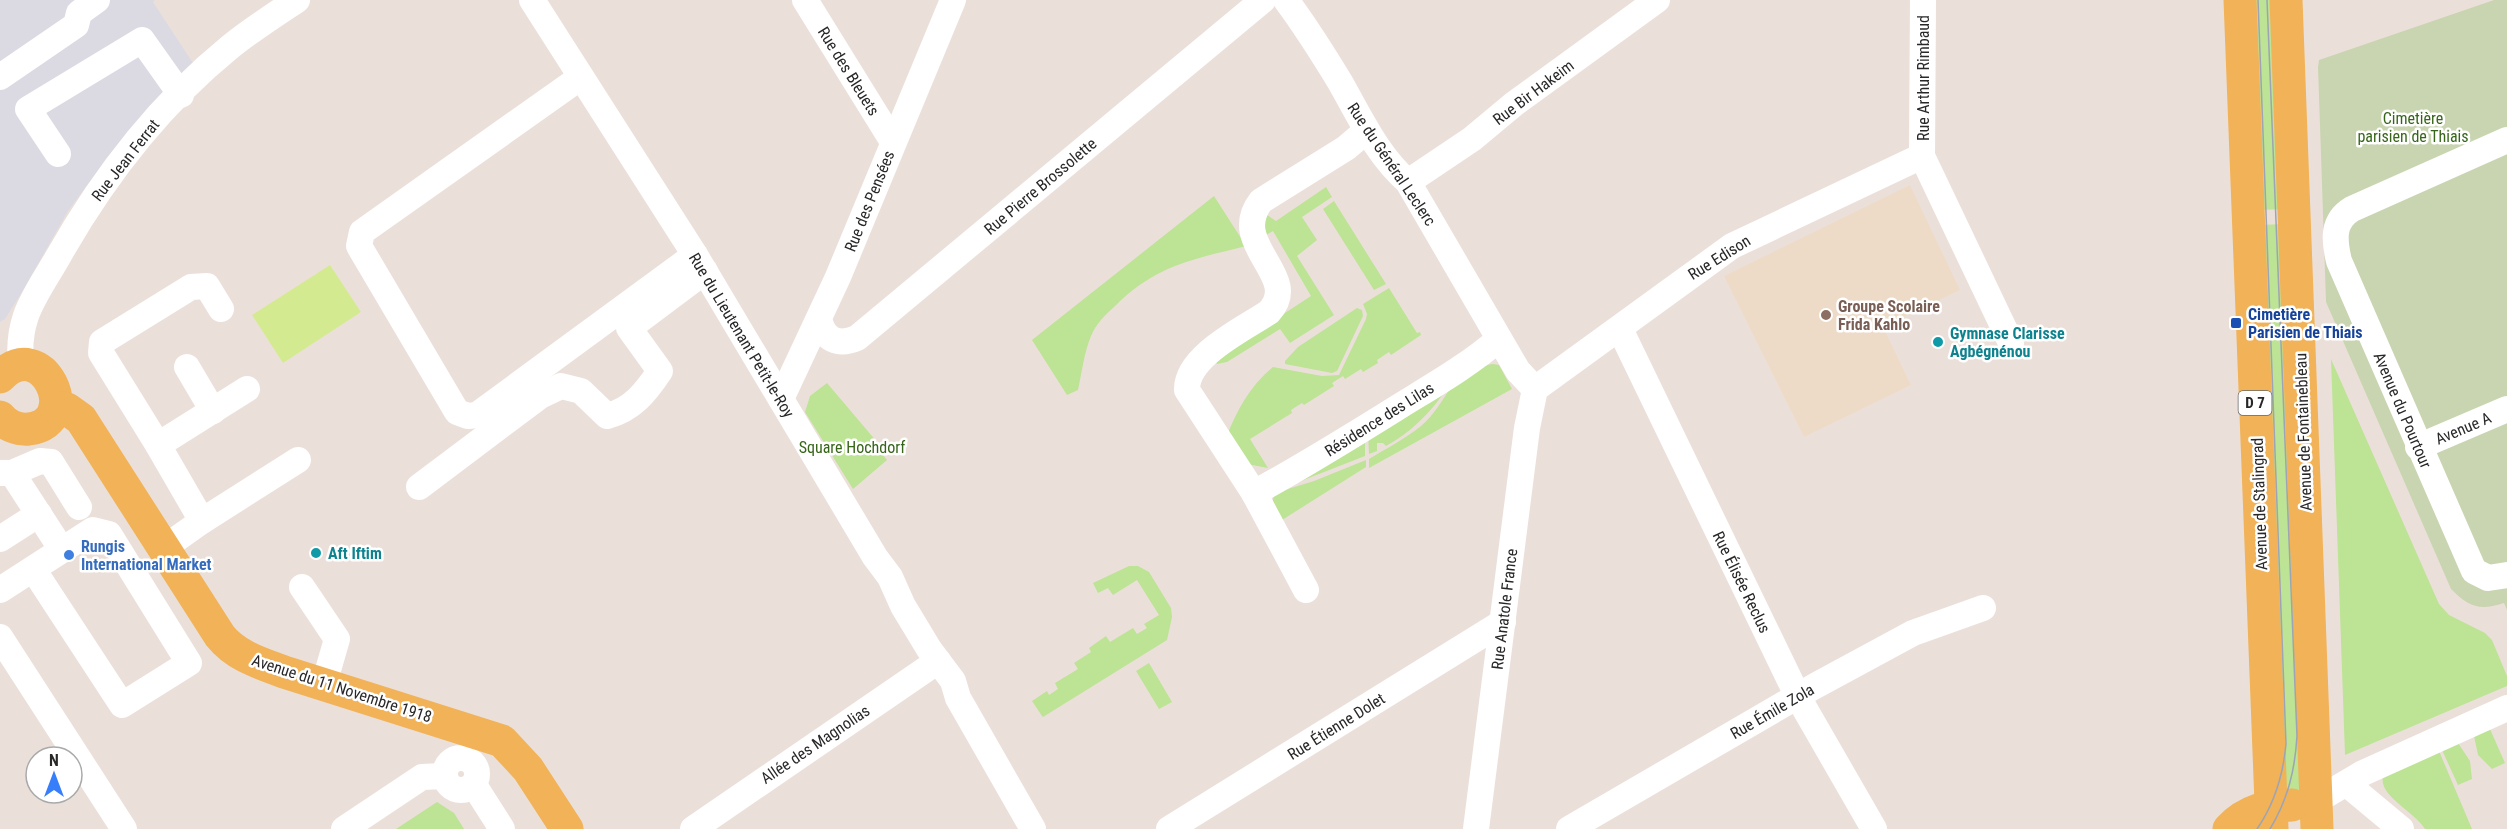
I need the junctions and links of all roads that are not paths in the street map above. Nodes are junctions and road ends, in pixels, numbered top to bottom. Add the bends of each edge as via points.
1 (97, 0) edge
2 (297, 0) edge
3 (532, 0) edge
4 (805, 0) edge
5 (953, 0) edge
6 (1263, 0) edge
7 (1286, 0) edge
8 (1657, 0) edge
9 (1923, 0) edge
10 (2240, 0) edge
11 (2286, 0) edge
12 (0, 77) edge
13 (581, 77) junction
14 (181, 95) junction
15 (1366, 131) junction
16 (2507, 140) edge
17 (893, 142) junction
18 (58, 154) dead end
19 (1922, 156) junction
20 (1408, 183) junction
21 (700, 263) junction
22 (221, 309) dead end
23 (819, 319) junction
24 (1620, 329) junction
25 (1499, 339) junction
26 (2011, 343) dead end
27 (187, 367) dead end
28 (10, 371) edge
29 (247, 389) dead end
30 (1535, 389) junction
31 (781, 399) junction
32 (55, 407) junction
33 (2507, 409) edge
34 (213, 411) junction
35 (0, 417) edge
36 (158, 446) junction
37 (2418, 447) junction
38 (298, 460) dead end
39 (6, 473) edge
40 (419, 487) dead end
41 (1254, 493) junction
42 (79, 507) dead end
43 (39, 514) junction
44 (202, 521) junction
45 (0, 539) edge
46 (164, 548) junction
47 (62, 550) junction
48 (33, 569) junction
49 (2507, 575) edge
50 (302, 587) dead end
51 (0, 590) edge
52 (1306, 590) dead end
53 (1983, 608) dead end
54 (1503, 622) junction
55 (0, 637) edge
56 (938, 661) junction
57 (324, 684) junction
58 (1798, 697) junction
59 (2507, 708) edge
60 (473, 746) junction
61 (444, 776) junction
62 (2347, 784) junction
63 (474, 785) junction
64 (2317, 815) edge
65 (2271, 818) edge
66 (124, 829) edge
67 (344, 829) edge
68 (502, 829) edge
69 (567, 829) edge
70 (693, 829) edge
71 (1033, 829) edge
72 (1170, 829) edge
73 (1476, 829) edge
74 (1569, 829) edge
75 (1874, 829) edge
76 (2229, 829) edge
77 (2401, 829) edge

1 - 12 street via 79,13 76,25
2 - 14 street, Rue Jean Ferrat via 229,48
3 - 13 street, Rue du Lieutenant Petit-le-Roy
4 - 17 street, Rue des Bleuets
5 - 17 street, Rue des Pensées
6 - 23 street, Rue Pierre Brossolette via 857,338 833,341
7 - 15 street, Rue du Général Leclerc via 1316,42
8 - 20 street, Rue Bir Hakeim
9 - 19 street, Rue Arthur Rimbaud
10 - 65 main road, Avenue de Stalingrad / D 7
11 - 64 main road, Avenue de Fontainebleau
13 - 21 street, Rue du Lieutenant Petit-le-Roy
13 - 21 street via 362,232 359,246 457,412 477,415
14 - 18 street via 142,40 28,109
14 - 28 street, Rue Jean Ferrat via 135,144 67,241 23,322
15 - 20 street, Rue du Général Leclerc
15 - 41 street via 1346,148 1261,201 1255,209 1257,248 1279,286 1277,304 1208,353 1190,372 1187,390
16 - 37 street, Avenue du Pourtour via 2352,209 2337,223 2339,261
17 - 23 street, Rue des Pensées
19 - 24 street, Rue Edison via 1732,246
19 - 26 street
20 - 25 street, Rue du Général Leclerc
21 - 31 street, Rue du Lieutenant Petit-le-Roy
21 - 40 street via 629,328 660,371 636,401 607,416 581,391 561,386 540,396
22 - 36 street via 207,286 191,287 102,342 101,353
23 - 31 street, Rue des Pensées
24 - 30 street, Rue Edison
24 - 58 street, Rue Élisée Reclus
25 - 30 street, Rue du Général Leclerc via 1518,371
25 - 41 street, Résidence des Lilas via 1479,356 1311,462
27 - 34 street
28 - 32 main road via 41,370 54,386
29 - 34 street
30 - 54 street, Rue Anatole France
31 - 56 street, Rue du Lieutenant Petit-le-Roy
32 - 35 main road via 50,416 33,428 12,427
32 - 46 main road, Avenue du 11 Novembre 1918 via 67,409 81,419
33 - 37 street, Avenue A
34 - 36 street
36 - 44 street
37 - 49 street, Avenue du Pourtour via 2474,571 2487,578
38 - 44 street
39 - 42 street via 40,461 51,462
39 - 43 street
41 - 52 street
43 - 45 street
43 - 47 street
44 - 46 street
46 - 57 main road, Avenue du 11 Novembre 1918 via 233,650
47 - 48 street
47 - 48 street via 93,530 108,534 189,663 122,705
48 - 51 street
50 - 57 street via 337,639
53 - 58 street, Rue Émile Zola via 1913,633
54 - 72 street, Rue Étienne Dolet
54 - 73 street, Rue Anatole France
55 - 66 street
56 - 70 street, Allée des Magnolias
56 - 71 street, Rue du Lieutenant Petit-le-Roy via 953,681 958,698
57 - 60 main road, Avenue du 11 Novembre 1918
58 - 74 street, Rue Émile Zola
58 - 75 street, Rue Élisée Reclus
59 - 62 street via 2373,768
60 - 61 street via 446,767
60 - 63 street via 477,774
60 - 69 main road, Avenue du 11 Novembre 1918 via 502,741 528,769
61 - 63 street via 449,786 459,791
61 - 67 street via 422,777
62 - 64 street
62 - 77 street
63 - 68 street
64 - 65 main road via 2302,805
65 - 76 main road via 2247,813

